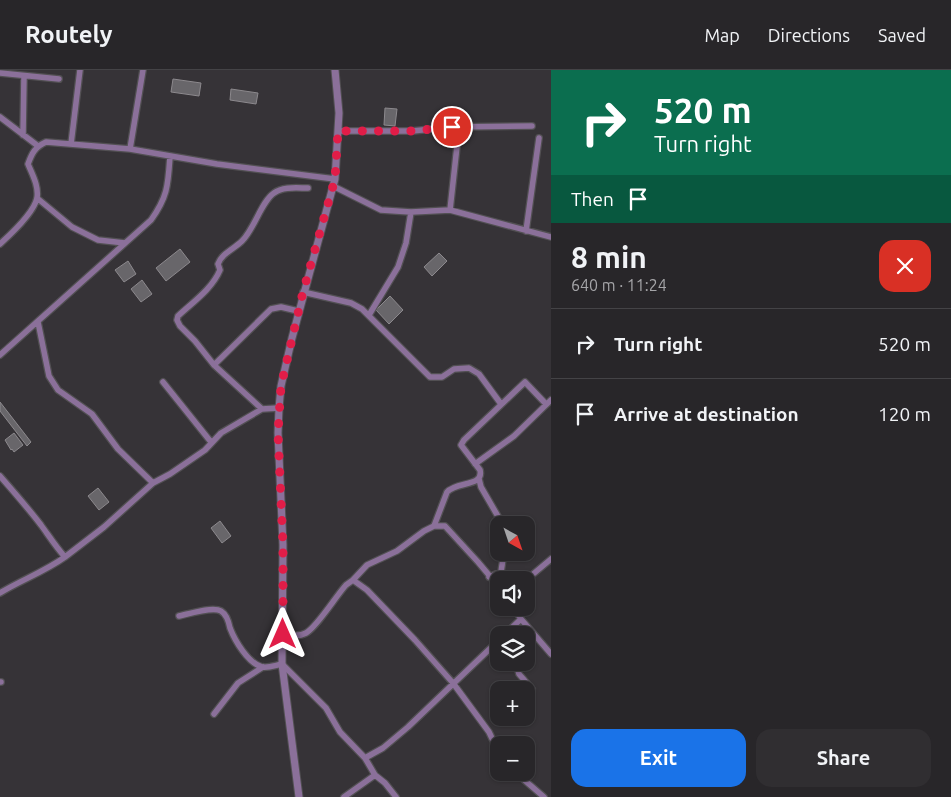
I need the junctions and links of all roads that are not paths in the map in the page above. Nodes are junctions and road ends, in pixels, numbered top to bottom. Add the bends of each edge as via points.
1 (80, 70) edge
2 (143, 70) edge
3 (335, 70) edge
4 (0, 73) edge
5 (24, 76) junction
6 (59, 80) dead end
7 (0, 117) edge
8 (532, 126) dead end
9 (459, 128) junction
10 (338, 131) junction
11 (23, 135) junction
12 (539, 138) dead end
13 (71, 144) junction
14 (38, 146) junction
15 (130, 150) junction
16 (170, 156) junction
17 (334, 182) junction
18 (308, 188) dead end
19 (37, 198) junction
20 (450, 210) junction
21 (411, 212) junction
22 (526, 231) junction
23 (551, 237) edge
24 (124, 243) junction
25 (0, 244) edge
26 (303, 292) junction
27 (298, 311) junction
28 (369, 315) junction
29 (38, 322) junction
30 (0, 355) edge
31 (214, 365) junction
32 (163, 382) dead end
33 (549, 402) edge
34 (500, 404) junction
35 (279, 408) junction
36 (262, 409) junction
37 (210, 442) junction
38 (475, 464) junction
39 (0, 476) edge
40 (479, 479) junction
41 (153, 483) junction
42 (498, 516) edge
43 (434, 526) junction
44 (65, 557) junction
45 (551, 559) edge
46 (503, 561) edge
47 (535, 572) edge
48 (489, 577) joint
49 (353, 580) junction
50 (0, 593) edge
51 (179, 616) dead end
52 (519, 616) edge
53 (521, 619) junction
54 (514, 626) edge
55 (283, 634) junction
56 (490, 650) edge
57 (551, 654) edge
58 (282, 664) junction
59 (263, 667) junction
60 (518, 671) edge
61 (525, 681) edge
62 (453, 683) junction
63 (214, 714) dead end
64 (492, 736) edge
65 (365, 758) junction
66 (375, 775) junction
67 (525, 781) edge
68 (299, 797) edge
69 (344, 797) edge
70 (396, 797) edge
71 (544, 797) edge

1 - 13 street
2 - 15 street
3 - 10 street
4 - 5 street
5 - 6 street
5 - 11 street
7 - 11 street
8 - 9 street
9 - 10 street
9 - 20 street
10 - 17 street
11 - 14 street
12 - 22 street
13 - 14 street via 46,142
13 - 15 street
14 - 19 street via 28,164
15 - 16 street
16 - 17 street
16 - 24 street via 168,190 162,206
17 - 21 street via 381,210
17 - 26 street
18 - 31 street via 281,189 273,193 252,229 220,260 220,270 208,289 178,316 180,326
19 - 24 street via 72,227 98,240
19 - 25 street via 30,212
20 - 21 street
20 - 22 street
21 - 28 street via 398,267
22 - 23 street
24 - 29 street
26 - 27 street
26 - 28 street via 351,303
27 - 31 street via 281,307 271,309
27 - 35 street
28 - 34 street via 430,377 442,377 454,369 469,368 479,374
29 - 30 street
29 - 41 street via 49,376 58,390 92,414 118,449
31 - 36 street
32 - 37 street
33 - 34 street via 525,382
33 - 38 street via 514,436
34 - 38 street via 461,446
35 - 36 street
35 - 55 street
36 - 37 street
37 - 41 street via 205,450
38 - 40 street via 480,470
39 - 44 street
40 - 42 street
40 - 43 street via 455,486 447,492
41 - 44 street
43 - 48 street via 445,526
43 - 49 street via 397,551 367,565
44 - 50 street
45 - 47 street
46 - 48 street via 501,572
49 - 55 street via 313,628 298,636
49 - 62 street via 403,627
51 - 59 street via 212,609 221,611 241,649
52 - 53 street
53 - 54 street
53 - 57 street
55 - 58 street
56 - 62 street
58 - 59 street
58 - 65 street via 321,701 340,732
58 - 68 street
59 - 63 street via 238,683
60 - 61 street
62 - 64 street
62 - 65 street via 396,738
65 - 66 street
66 - 69 street
66 - 70 street
67 - 71 street

